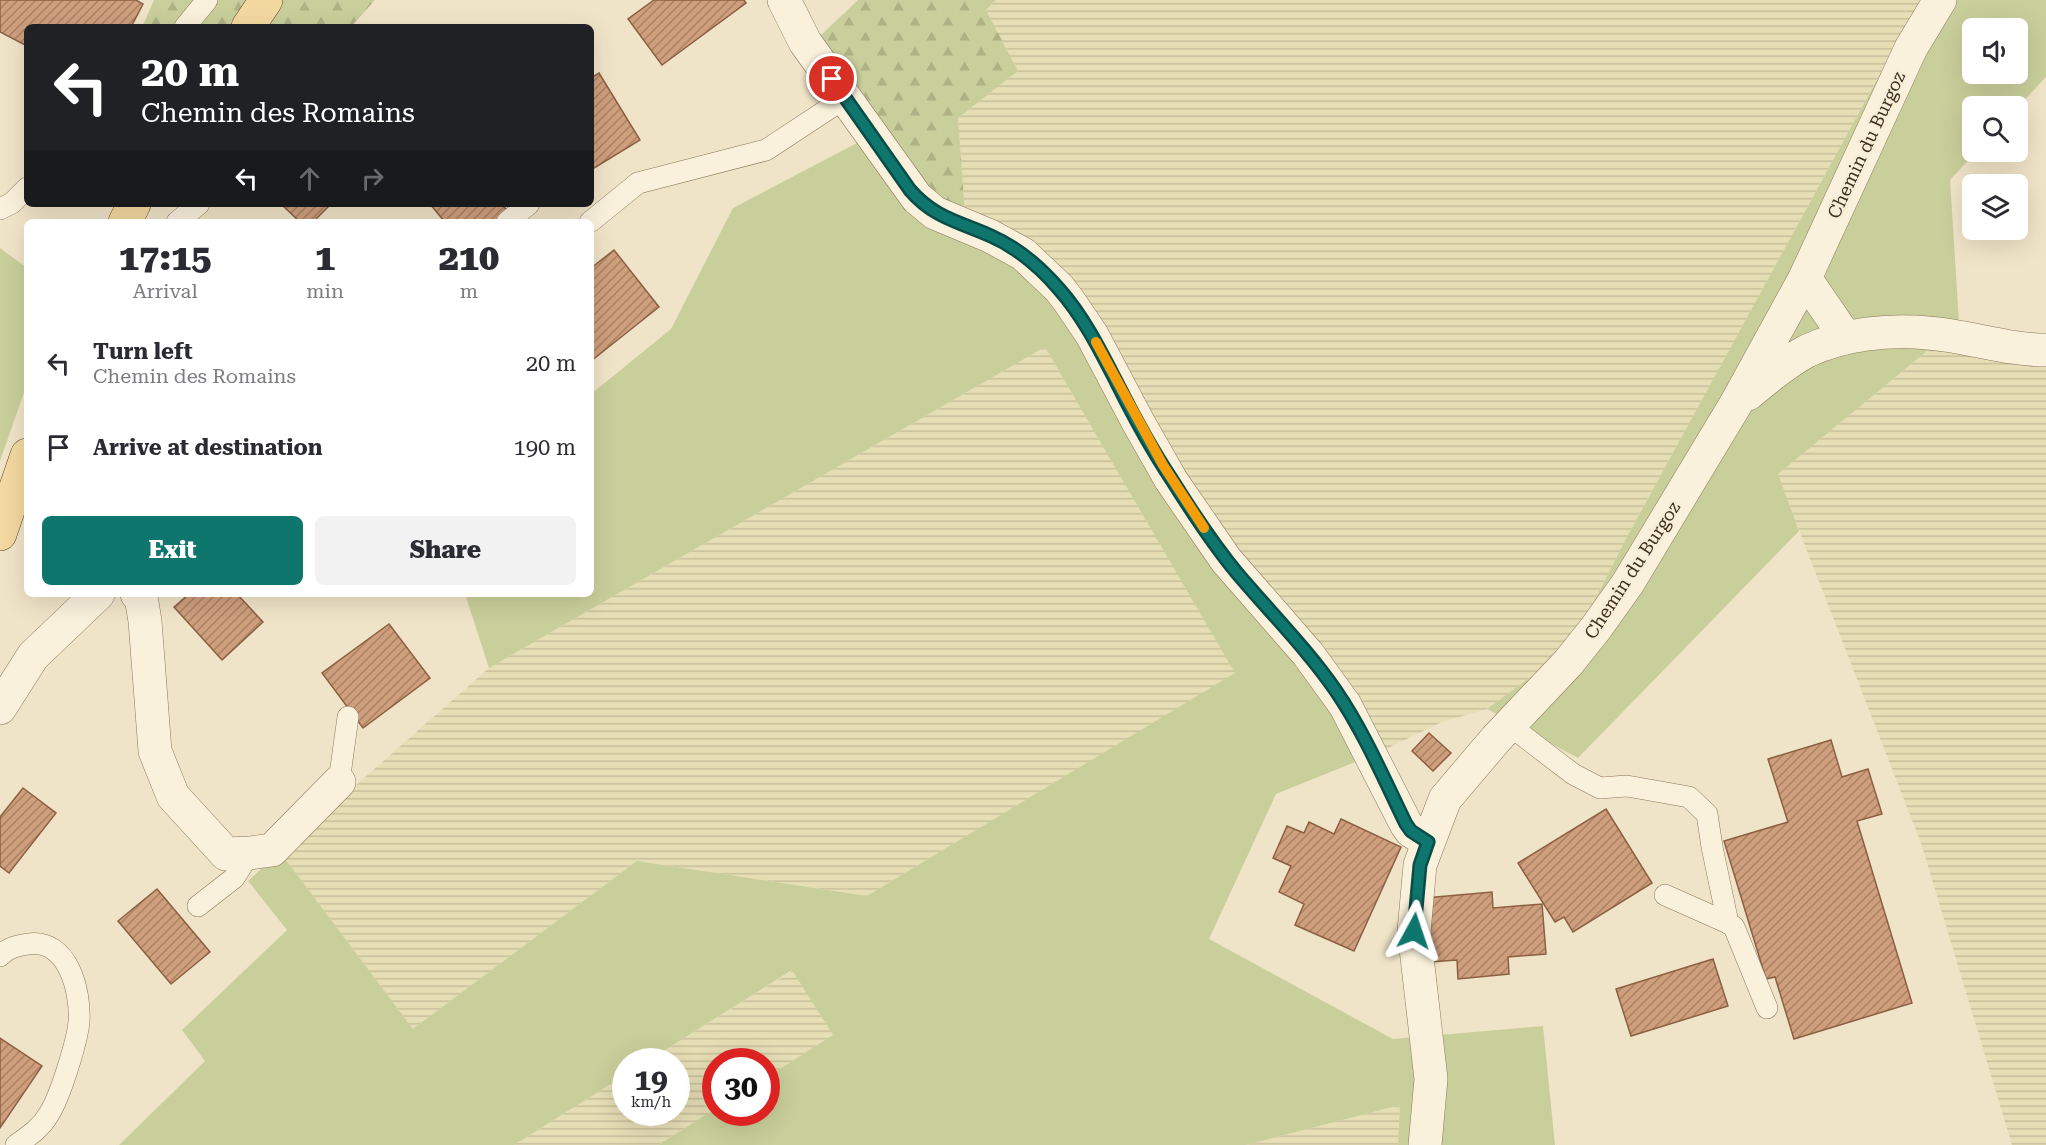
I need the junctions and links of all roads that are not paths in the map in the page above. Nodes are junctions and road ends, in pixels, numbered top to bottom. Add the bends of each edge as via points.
1 (207, 0) edge
2 (266, 0) edge
3 (784, 0) edge
4 (1940, 0) edge
5 (187, 24) edge
6 (250, 24) edge
7 (845, 98) junction
8 (24, 191) edge
9 (195, 207) edge
10 (526, 207) edge
11 (0, 208) edge
12 (181, 219) edge
13 (511, 219) edge
14 (594, 219) edge
15 (1805, 278) junction
16 (1846, 338) junction
17 (2046, 350) edge
18 (1737, 402) junction
19 (24, 464) edge
20 (0, 534) edge
21 (95, 597) edge
22 (141, 597) edge
23 (0, 708) edge
24 (348, 717) dead end
25 (1509, 725) junction
26 (339, 782) joint
27 (1428, 842) junction
28 (250, 853) junction
29 (1665, 895) dead end
30 (198, 906) dead end
31 (1728, 922) junction
32 (0, 956) edge
33 (1767, 1008) dead end
34 (16, 1145) edge
35 (1425, 1145) edge

1 - 5 lane
2 - 6 main road
3 - 7 street via 805,42
4 - 15 street, Chemin du Burgoz via 1911,48
7 - 14 lane via 765,150 638,183
7 - 27 street via 924,205 1023,254 1059,288 1092,335 1171,480 1227,560 1336,692 1406,824
8 - 11 lane
9 - 12 lane
10 - 13 lane
15 - 16 street
15 - 18 street, Chemin du Burgoz
16 - 17 street via 1929,333
16 - 18 street via 1807,351
18 - 25 street, Chemin du Burgoz via 1628,584 1568,663
19 - 20 main road
21 - 23 street via 33,656
22 - 28 street via 155,752 172,796 226,854
24 - 26 lane
25 - 27 street, Chemin du Burgoz via 1445,799
25 - 31 lane via 1573,774 1599,788 1627,786 1689,797 1707,813
26 - 28 street via 272,850
27 - 35 street, Chemin du Burgoz via 1420,865 1414,931 1431,1079
28 - 30 lane via 234,878
29 - 31 lane
31 - 33 lane via 1734,927
32 - 34 lane via 8,947 38,943 57,950 75,986 79,1022 50,1113 34,1133

